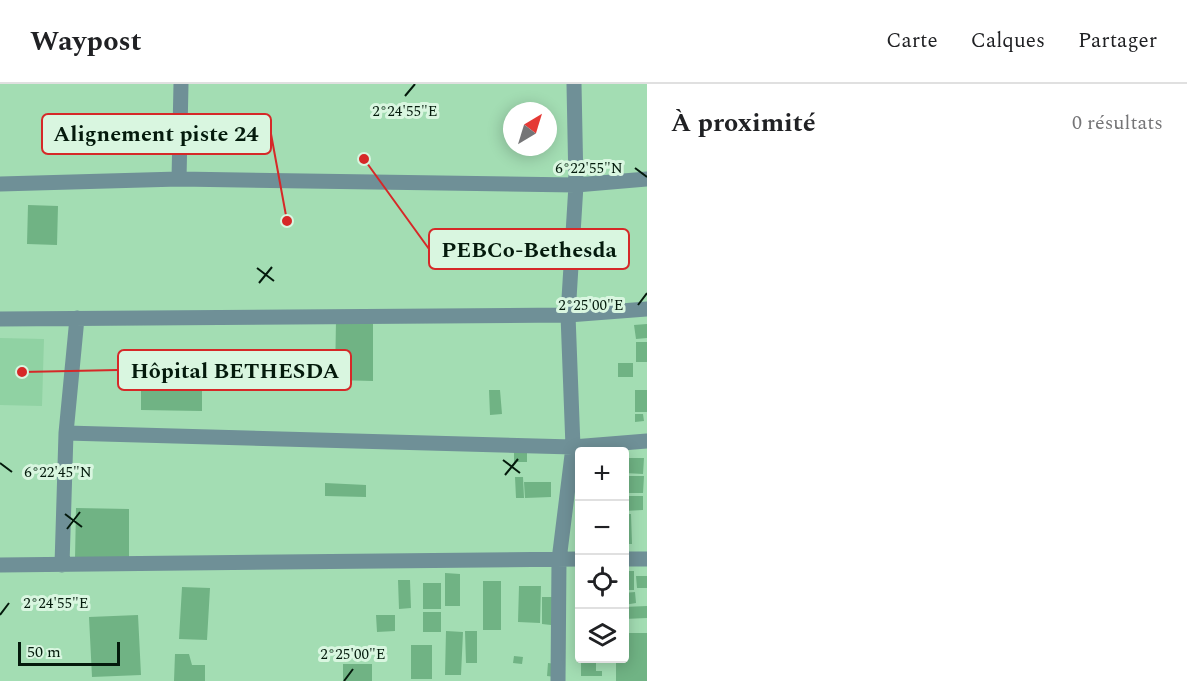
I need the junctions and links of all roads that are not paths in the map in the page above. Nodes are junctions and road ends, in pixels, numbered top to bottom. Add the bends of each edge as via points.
1 (181, 84) edge
2 (574, 84) edge
3 (179, 178) junction
4 (647, 179) edge
5 (0, 184) edge
6 (576, 185) junction
7 (647, 309) edge
8 (568, 315) junction
9 (77, 318) junction
10 (0, 319) edge
11 (66, 433) junction
12 (647, 441) edge
13 (573, 447) junction
14 (629, 559) edge
15 (647, 559) edge
16 (559, 560) junction
17 (575, 560) edge
18 (0, 565) edge
19 (62, 565) junction
20 (558, 681) edge

1 - 3 street
2 - 6 street
3 - 5 street
3 - 6 street
4 - 6 street
6 - 8 street
7 - 8 street
8 - 9 street
8 - 13 street
9 - 10 street
9 - 11 street
11 - 13 street
11 - 19 street
12 - 13 street
13 - 16 street
14 - 15 street
16 - 17 street
16 - 19 street
16 - 20 street
18 - 19 street

